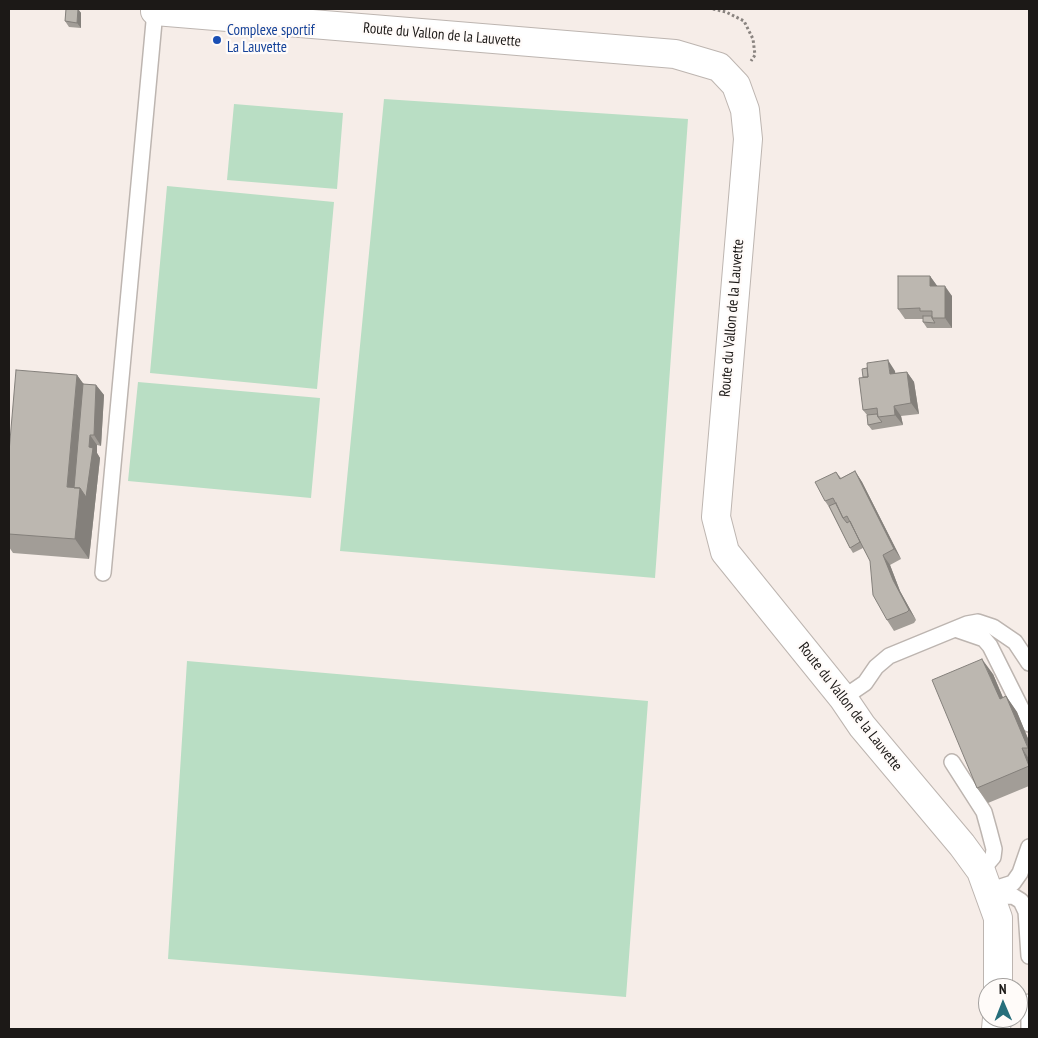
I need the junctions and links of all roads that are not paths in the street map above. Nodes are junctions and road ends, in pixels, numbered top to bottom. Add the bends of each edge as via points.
1 (155, 11) joint
2 (103, 572) dead end
3 (956, 629) junction
4 (1029, 662) edge
5 (843, 698) junction
6 (1029, 724) edge
7 (952, 762) dead end
8 (1029, 847) edge
9 (987, 886) junction
10 (1028, 915) edge
11 (1029, 956) edge
12 (998, 978) edge
13 (1029, 1002) edge
14 (1029, 1029) edge

1 - 2 lane
1 - 5 street, Route du Vallon de la Lauvette via 676,54 719,67 736,85 746,110 748,139 716,517 726,552
3 - 4 lane via 978,622 993,626 1015,642
3 - 5 lane via 889,656 865,683
3 - 6 lane via 984,639 990,646
5 - 9 street, Route du Vallon de la Lauvette via 862,726 962,845
7 - 9 lane via 984,812 994,849
8 - 9 lane via 1020,874 1013,883
9 - 10 lane via 1021,900
9 - 12 street, Route du Vallon de la Lauvette via 998,918
10 - 11 lane
13 - 14 lane

